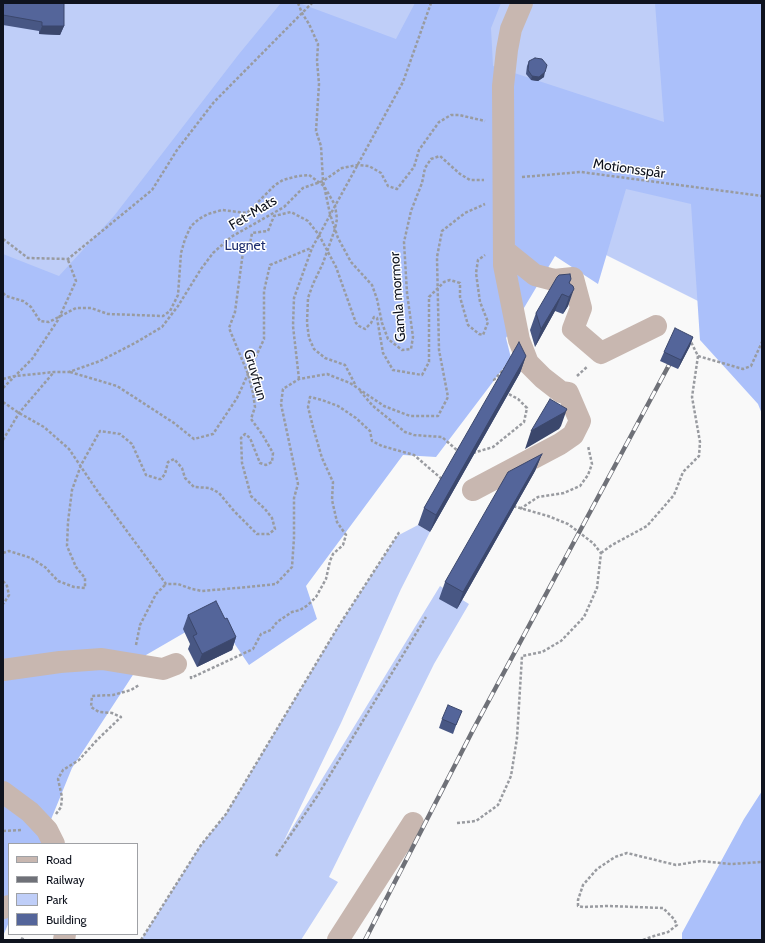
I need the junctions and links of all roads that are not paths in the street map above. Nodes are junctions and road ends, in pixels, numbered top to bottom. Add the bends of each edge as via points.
1 (522, 3) edge
2 (504, 250) junction
3 (656, 326) dead end
4 (473, 490) dead end
5 (176, 664) road end
6 (3, 670) edge
7 (3, 792) edge
8 (414, 823) dead end
9 (54, 843) edge
10 (338, 940) edge

1 - 2 street via 511,29 503,86
2 - 3 street via 535,275 554,280 573,278 581,308 573,329 601,353
2 - 4 street via 504,264 519,340 528,363 561,392 568,393 580,421 573,435 560,444
5 - 6 street via 163,669 102,659
7 - 9 street via 30,812 47,830
8 - 10 street

